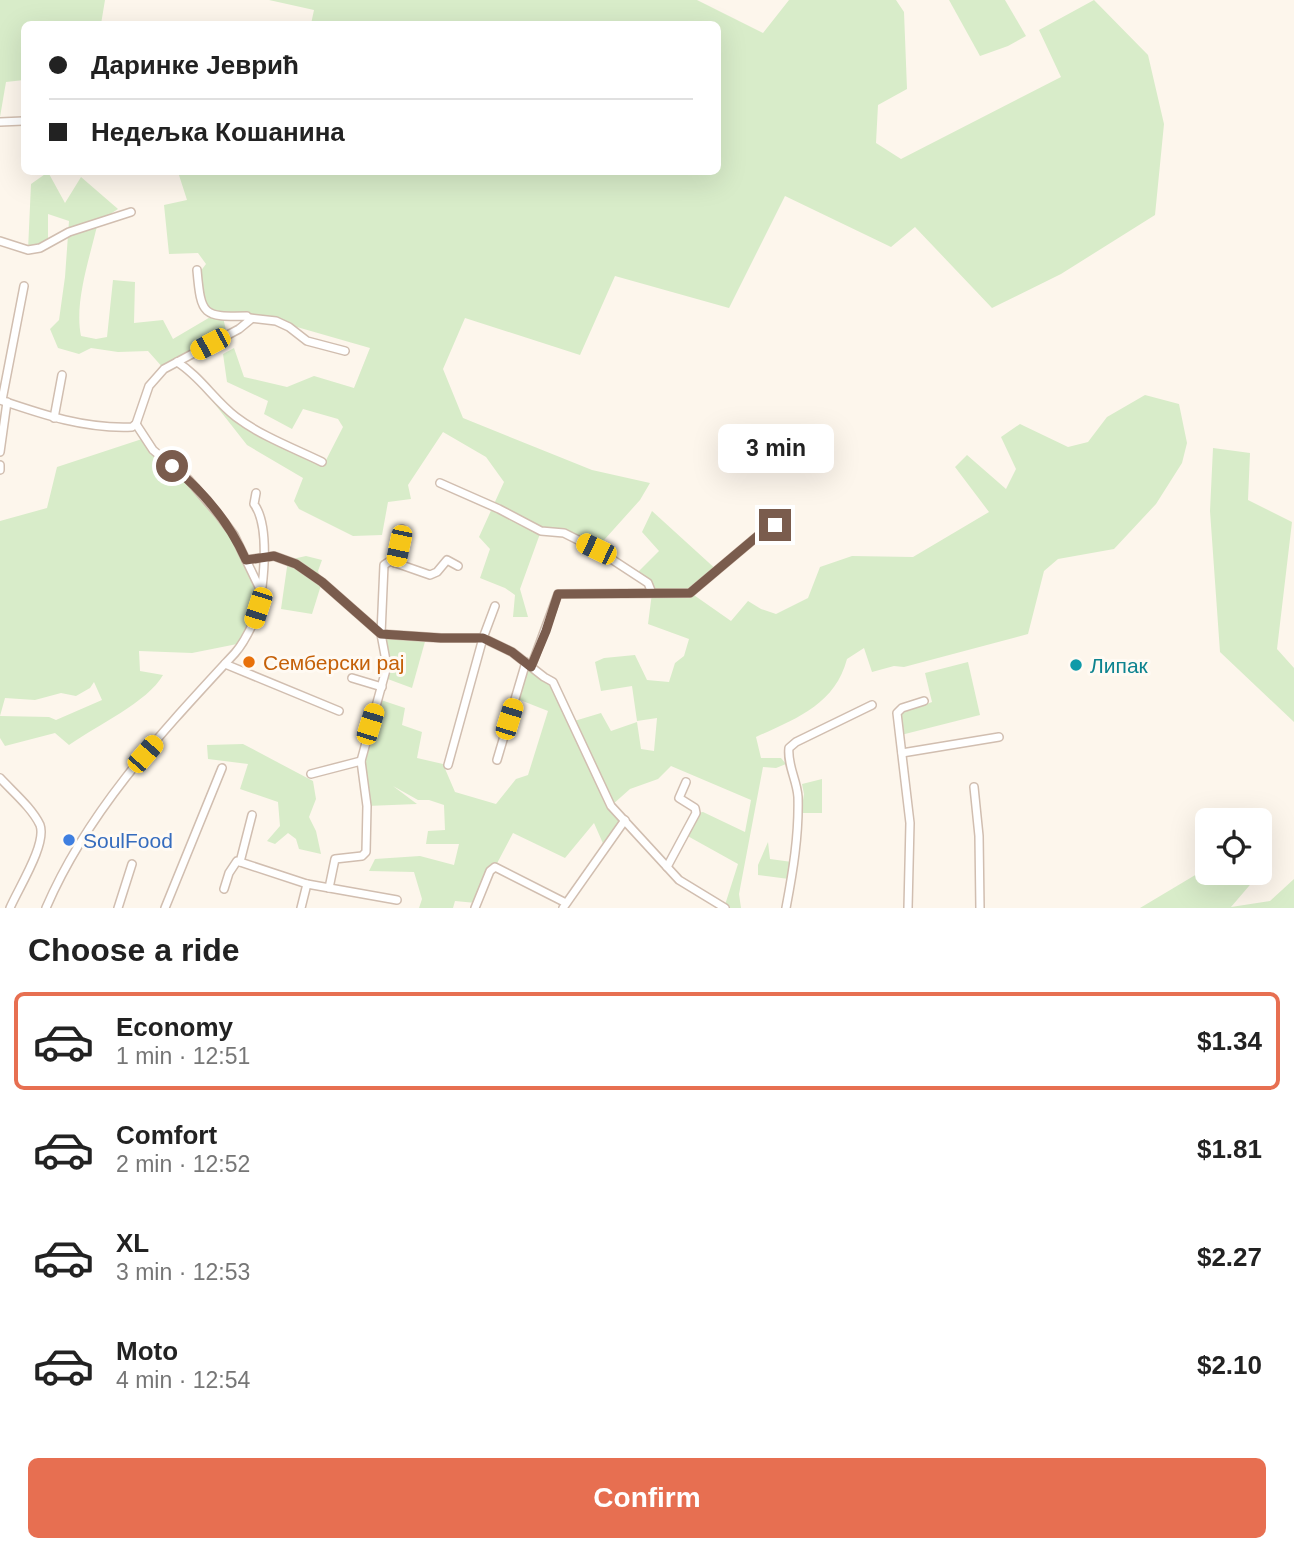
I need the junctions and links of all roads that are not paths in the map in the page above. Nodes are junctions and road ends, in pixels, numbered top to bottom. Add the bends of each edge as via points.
1 (0, 121) edge
2 (21, 121) edge
3 (131, 212) dead end
4 (0, 241) edge
5 (197, 270) dead end
6 (24, 286) dead end
7 (250, 318) junction
8 (345, 351) dead end
9 (177, 362) junction
10 (62, 375) dead end
11 (3, 401) edge
12 (54, 418) junction
13 (136, 424) junction
14 (0, 452) edge
15 (322, 462) dead end
16 (440, 483) dead end
17 (256, 493) dead end
18 (778, 523) dead end
19 (402, 529) dead end
20 (264, 556) junction
21 (246, 560) junction
22 (395, 563) junction
23 (458, 565) dead end
24 (261, 590) junction
25 (652, 593) junction
26 (495, 606) dead end
27 (381, 634) junction
28 (483, 638) junction
29 (225, 664) junction
30 (528, 664) junction
31 (352, 678) dead end
32 (382, 687) junction
33 (924, 701) dead end
34 (872, 705) dead end
35 (339, 711) dead end
36 (999, 737) dead end
37 (902, 753) junction
38 (497, 760) dead end
39 (361, 761) junction
40 (448, 765) dead end
41 (222, 768) dead end
42 (312, 774) dead end
43 (0, 778) edge
44 (686, 782) dead end
45 (974, 787) dead end
46 (252, 814) dead end
47 (625, 820) junction
48 (240, 862) junction
49 (132, 864) dead end
50 (667, 867) junction
51 (306, 884) junction
52 (329, 888) junction
53 (224, 889) dead end
54 (397, 900) dead end
55 (565, 905) edge
56 (10, 908) edge
57 (46, 908) edge
58 (118, 908) edge
59 (165, 908) edge
60 (301, 908) edge
61 (475, 908) edge
62 (725, 908) edge
63 (786, 908) edge
64 (908, 908) edge
65 (979, 908) edge

1 - 2 street
3 - 4 street via 69,232 40,248 28,250
5 - 7 street via 199,289 212,316
6 - 11 street
7 - 8 street via 275,321 307,341
7 - 9 street
9 - 13 street via 149,386
9 - 15 street via 234,415
10 - 12 street
11 - 12 street
11 - 14 street
12 - 13 street via 94,426
13 - 21 street via 153,450 184,475 219,515
16 - 25 street via 541,531 565,533 596,549 648,583
17 - 20 street
18 - 25 street via 690,593
19 - 22 street
20 - 21 street
20 - 24 street
20 - 27 street via 280,556 296,564
21 - 24 street
22 - 23 street via 430,575 447,560
22 - 27 street via 387,561 383,568
24 - 29 street via 254,621
25 - 30 street via 558,594 546,631
26 - 28 street
27 - 28 street
27 - 32 street via 387,666
28 - 30 street
28 - 40 street
29 - 35 street
29 - 57 street via 104,805
30 - 38 street
30 - 47 street via 559,692 598,782
31 - 32 street
32 - 39 street
33 - 37 street via 897,711
34 - 63 street via 789,748 798,815
36 - 37 street
37 - 64 street via 910,823
39 - 42 street
39 - 52 street via 367,806 366,852 335,859
41 - 59 street
43 - 56 street via 34,816 42,833
44 - 50 street via 679,798 696,813
45 - 65 street
46 - 48 street
47 - 50 street
47 - 55 street
48 - 51 street
48 - 53 street via 229,873
49 - 58 street
50 - 62 street via 692,889
51 - 52 street
51 - 60 street
52 - 54 street
55 - 61 street via 495,867

